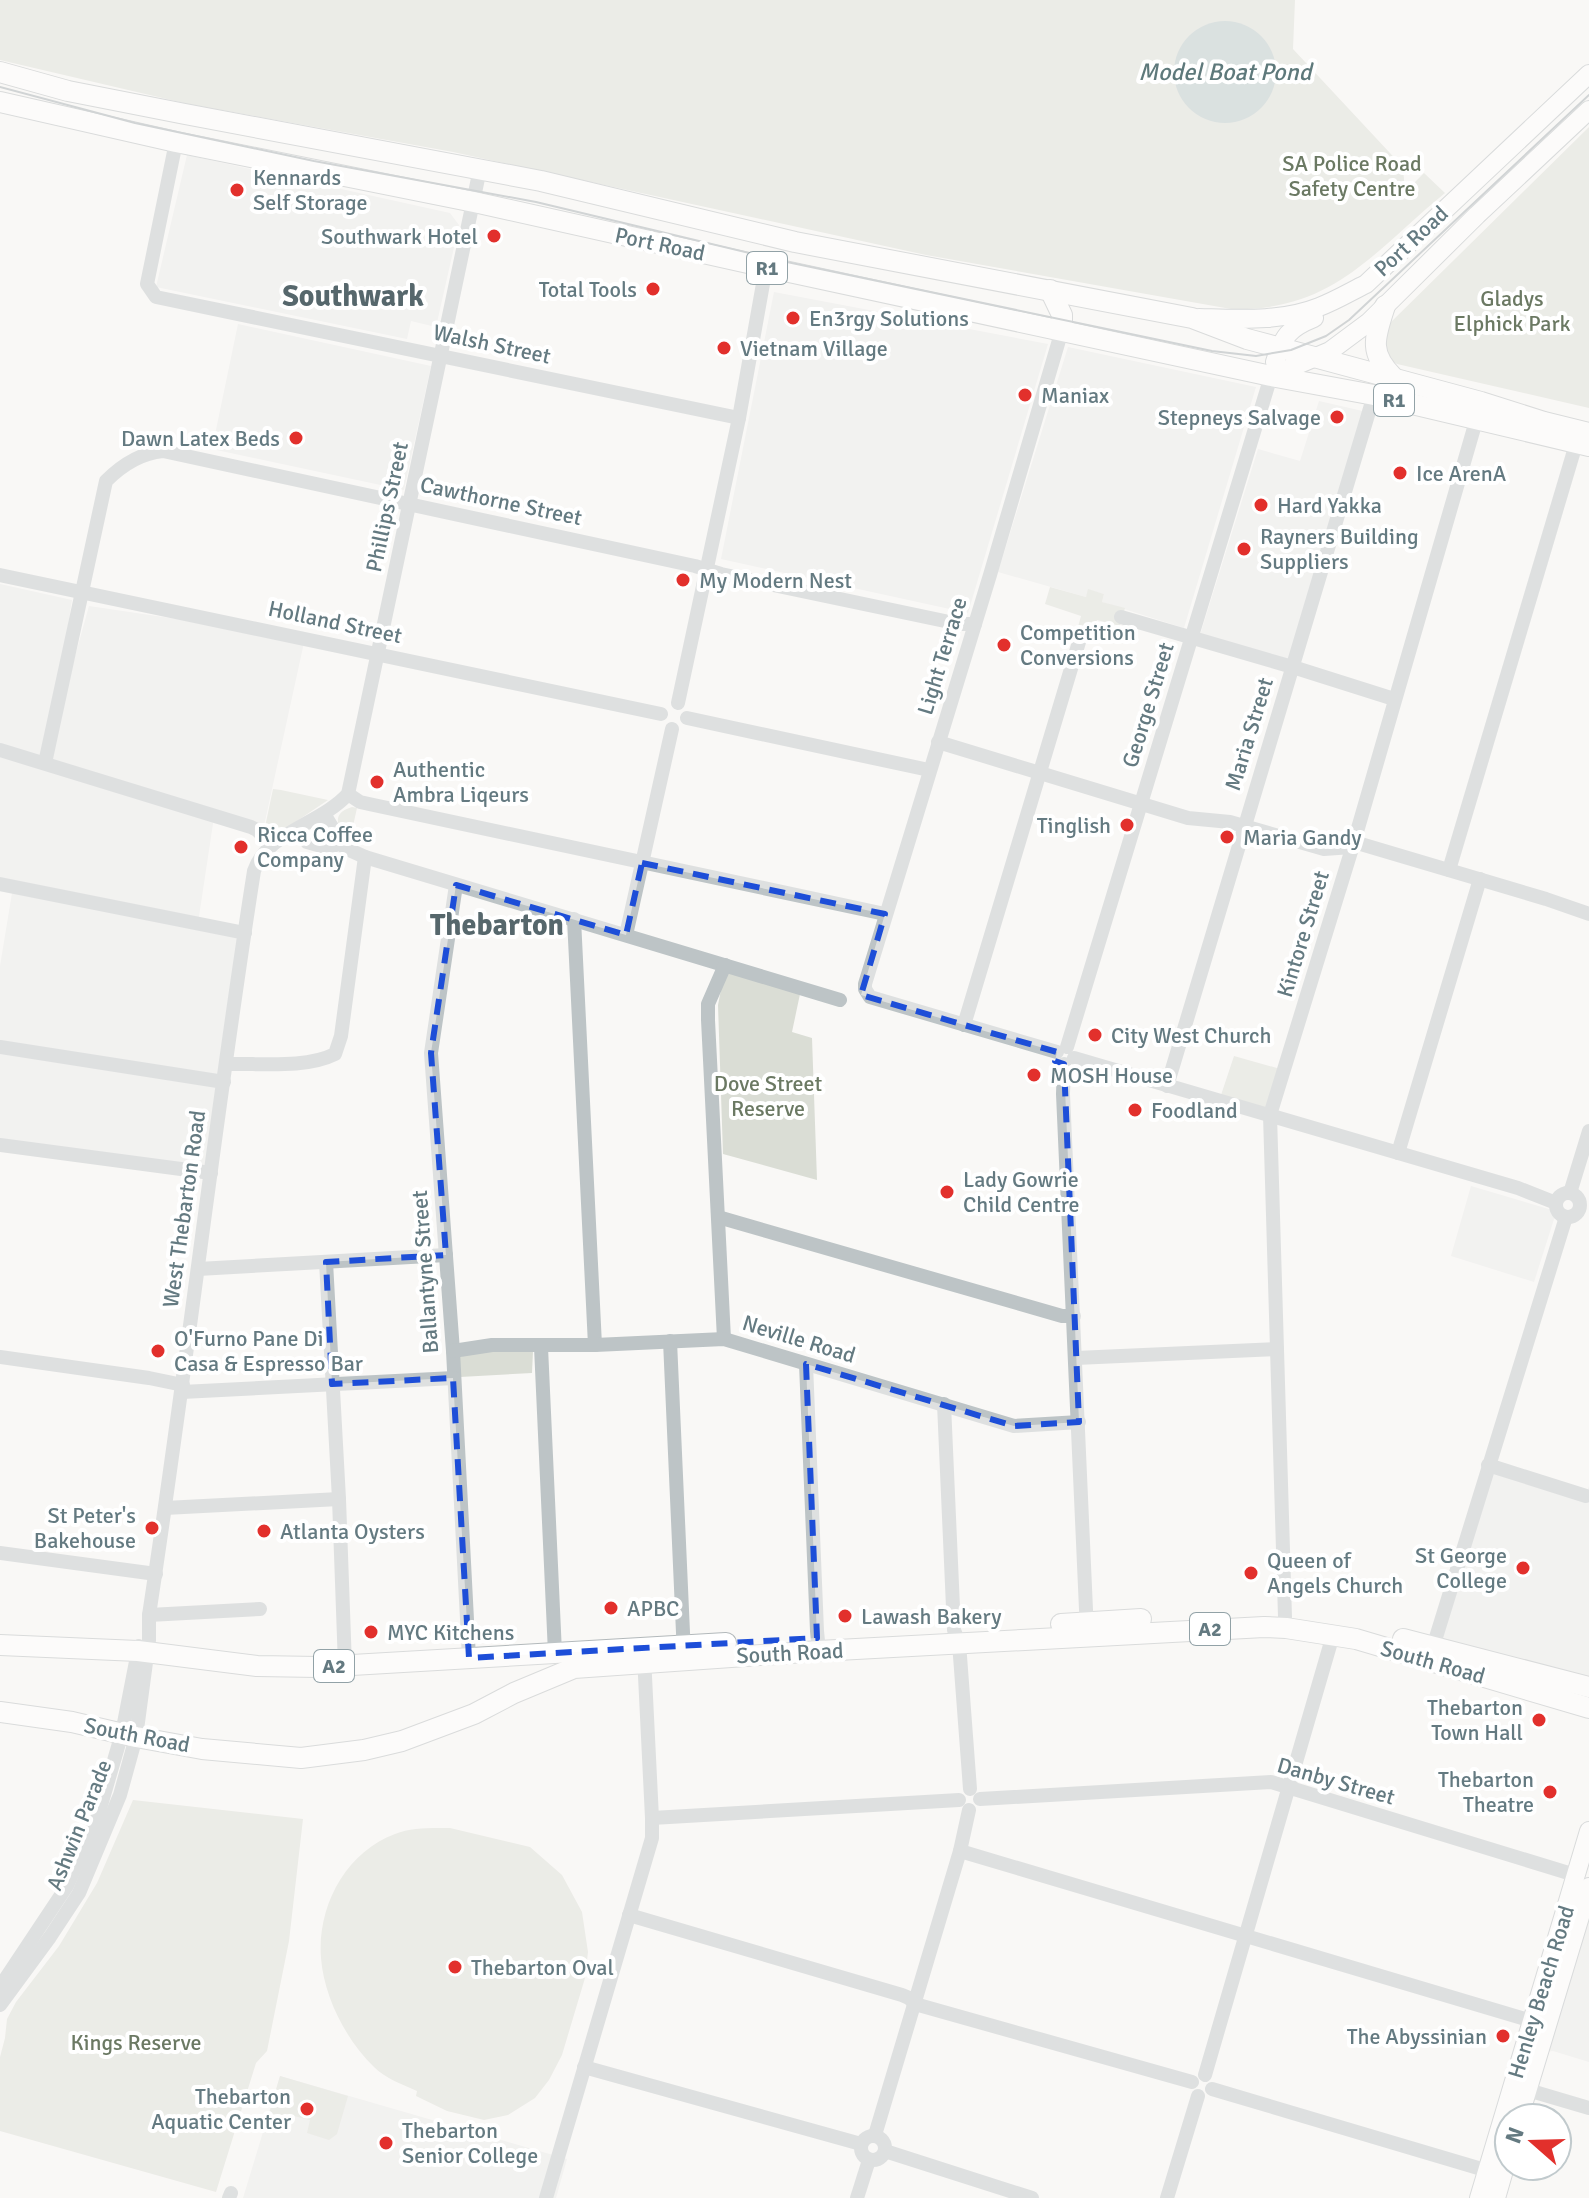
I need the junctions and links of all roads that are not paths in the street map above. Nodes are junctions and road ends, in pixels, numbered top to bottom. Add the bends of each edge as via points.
1 (0, 72) edge
2 (1589, 74) edge
3 (0, 102) edge
4 (1589, 110) edge
5 (176, 142) junction
6 (480, 169) junction
7 (474, 202) junction
8 (766, 267) junction
9 (1366, 284) junction
10 (1050, 290) junction
11 (1385, 306) junction
12 (1192, 318) junction
13 (1062, 330) junction
14 (1280, 347) junction
15 (442, 356) junction
16 (1318, 358) junction
17 (1271, 376) junction
18 (1393, 377) junction
19 (1374, 395) junction
20 (1478, 411) junction
21 (739, 418) junction
22 (1583, 438) edge
23 (410, 504) junction
24 (706, 569) junction
25 (0, 575) edge
26 (81, 592) junction
27 (1121, 617) dead end
28 (975, 624) junction
29 (1191, 638) junction
30 (1079, 642) dead end
31 (379, 653) junction
32 (1292, 667) junction
33 (1394, 699) junction
34 (678, 703) junction
35 (661, 714) junction
36 (687, 718) junction
37 (672, 729) junction
38 (938, 742) junction
39 (0, 750) edge
40 (45, 763) junction
41 (929, 770) junction
42 (1039, 774) junction
43 (348, 794) junction
44 (1141, 804) junction
45 (324, 814) junction
46 (1244, 826) junction
47 (307, 842) dead end
48 (341, 843) junction
49 (271, 844) junction
50 (1353, 844) junction
51 (365, 857) junction
52 (642, 863) junction
53 (1449, 870) junction
54 (1480, 879) junction
55 (0, 884) edge
56 (456, 885) junction
57 (885, 914) junction
58 (1589, 914) edge
59 (574, 919) junction
60 (245, 933) junction
61 (626, 935) junction
62 (719, 963) junction
63 (840, 1000) dead end
64 (964, 1025) junction
65 (0, 1047) edge
66 (1066, 1055) junction
67 (226, 1064) junction
68 (224, 1082) junction
69 (1167, 1086) junction
70 (1270, 1115) junction
71 (1589, 1131) edge
72 (0, 1145) edge
73 (1398, 1153) junction
74 (211, 1173) junction
75 (1570, 1193) junction
76 (1556, 1203) junction
77 (1584, 1209) edge
78 (718, 1217) junction
79 (1566, 1217) junction
80 (446, 1255) junction
81 (326, 1262) junction
82 (198, 1269) junction
83 (1074, 1316) junction
84 (724, 1339) junction
85 (670, 1341) junction
86 (595, 1345) junction
87 (541, 1347) junction
88 (1277, 1349) junction
89 (453, 1351) junction
90 (0, 1357) edge
91 (1076, 1358) junction
92 (806, 1364) junction
93 (454, 1378) junction
94 (332, 1384) junction
95 (183, 1388) junction
96 (944, 1404) junction
97 (1079, 1422) junction
98 (1488, 1465) junction
99 (1586, 1496) dead end
100 (339, 1499) junction
101 (165, 1508) junction
102 (0, 1553) edge
103 (156, 1574) junction
104 (260, 1609) dead end
105 (149, 1615) junction
106 (1285, 1617) junction
107 (1087, 1629) junction
108 (1333, 1635) junction
109 (956, 1636) junction
110 (0, 1645) edge
111 (818, 1645) junction
112 (143, 1652) junction
113 (684, 1652) junction
114 (555, 1653) junction
115 (1431, 1654) junction
116 (644, 1655) junction
117 (469, 1658) junction
118 (345, 1666) junction
119 (1585, 1684) edge
120 (1589, 1708) edge
121 (0, 1712) edge
122 (129, 1735) junction
123 (1287, 1788) junction
124 (970, 1800) junction
125 (652, 1818) junction
126 (1589, 1831) edge
127 (960, 1851) junction
128 (1582, 1881) edge
129 (629, 1915) junction
130 (1247, 1935) junction
131 (0, 1987) edge
132 (915, 2004) junction
133 (0, 2005) edge
134 (1532, 2021) junction
135 (584, 2067) junction
136 (1202, 2085) junction
137 (1520, 2087) junction
138 (1516, 2102) edge
139 (1520, 2102) edge
140 (1589, 2108) edge
141 (875, 2135) junction
142 (861, 2144) junction
143 (885, 2151) junction
144 (869, 2160) junction
145 (1493, 2172) edge
146 (1493, 2176) edge
147 (546, 2198) edge
148 (857, 2198) edge
149 (1032, 2198) edge
150 (1167, 2198) edge
151 (1479, 2198) edge

1 - 6 highway, Port Road / R1 via 68,91
2 - 9 main road, Port Road
3 - 5 highway, Port Road / R1
4 - 11 main road, Port Road
5 - 7 highway, Port Road / R1
5 - 15 street, Walsh Street via 147,284 156,297
6 - 7 street, Phillips Street
6 - 10 highway, Port Road / R1 via 795,242
7 - 8 highway, Port Road / R1
7 - 15 street, Phillips Street
8 - 13 highway, Port Road / R1
8 - 21 street
9 - 12 main road, Port Road via 1288,316
9 - 14 main road via 1349,301 1291,329
10 - 12 highway, Port Road / R1
10 - 13 highway via 1063,317
11 - 16 main road, Port Road
11 - 18 highway via 1375,349
12 - 14 highway, Port Road / R1
13 - 17 highway, Port Road / R1
13 - 28 street, Light Terrace
14 - 16 highway, Port Road / R1
14 - 17 main road
15 - 21 street, Walsh Street
15 - 23 street, Phillips Street
16 - 17 main road, Port Road
16 - 18 highway, R1
17 - 19 highway, R1
17 - 29 street, George Street
18 - 20 highway, R1
19 - 20 highway, R1
19 - 32 street, Maria Street
20 - 22 highway, R1 via 1544,422
20 - 33 street, Kintore Street
21 - 24 street
22 - 53 street
23 - 24 street, Cawthorne Street
23 - 26 street, Cawthorne Street via 163,451 147,453 106,481
23 - 31 street, Phillips Street
24 - 28 street, Cawthorne Street
24 - 34 street
25 - 26 street, Holland Street
26 - 31 street, Holland Street
26 - 40 street
27 - 29 street
28 - 38 street, Light Terrace
29 - 32 street
29 - 44 street, George Street
30 - 42 street
31 - 35 street, Holland Street
31 - 43 street, Phillips Street
32 - 33 street
32 - 46 street, Maria Street
33 - 50 street, Kintore Street
34 - 35 street via 670,703
34 - 36 street
35 - 37 street
36 - 37 street
36 - 41 street
37 - 52 street
38 - 41 street, Light Terrace
38 - 42 street
39 - 40 street
40 - 49 street via 251,827
41 - 57 street, Light Terrace
42 - 44 street
42 - 64 street
43 - 45 street
43 - 52 street via 360,802
44 - 46 street
44 - 66 street, George Street
45 - 48 street
45 - 49 street
46 - 50 street via 1324,849
46 - 69 street, Maria Street
47 - 48 street via 328,848
48 - 51 street
49 - 60 street, West Thebarton Road via 254,871
50 - 53 street
50 - 70 street, Kintore Street
51 - 56 street
51 - 67 street via 335,1054 322,1060
52 - 57 street
52 - 61 street
53 - 54 street
54 - 58 street
54 - 73 street
55 - 60 street
56 - 59 street
56 - 80 street, Ballantyne Street via 431,1053
57 - 64 street, Light Terrace via 865,984 867,994
59 - 61 street
59 - 86 street
60 - 67 street, West Thebarton Road
61 - 62 street
62 - 63 street
62 - 78 street via 704,991
64 - 66 street
65 - 68 street
66 - 69 street
66 - 83 street, George Street via 1063,1094
67 - 68 street, West Thebarton Road
68 - 74 street, West Thebarton Road
69 - 70 street
70 - 73 street
70 - 88 street, Kintore Street
71 - 75 street
72 - 74 street
73 - 76 street
74 - 82 street, West Thebarton Road
75 - 76 street
75 - 77 street
76 - 79 street
77 - 79 street
78 - 83 street
78 - 84 street
79 - 98 street
80 - 81 street
80 - 89 street, Ballantyne Street
81 - 82 street
81 - 94 street
82 - 95 street, West Thebarton Road
83 - 91 street, George Street
84 - 85 street, Neville Road
84 - 92 street, Neville Road
85 - 86 street, Neville Road
85 - 113 street
86 - 87 street, Neville Road
87 - 89 street, Neville Road via 492,1345
87 - 114 street
88 - 91 street
88 - 106 street, Kintore Street
89 - 93 street, Ballantyne Street
90 - 95 street via 149,1378
91 - 97 street, George Street
92 - 96 street, Neville Road
92 - 111 street
93 - 94 street
93 - 117 street, Ballantyne Street
94 - 95 street
94 - 100 street
95 - 101 street, West Thebarton Road
96 - 97 street, Neville Road via 1014,1426
96 - 109 street
97 - 107 street, George Street
98 - 99 street
98 - 115 street
100 - 101 street
100 - 118 street
101 - 103 street, West Thebarton Road
102 - 103 street
103 - 105 street, West Thebarton Road
104 - 105 street
105 - 112 street, West Thebarton Road
106 - 107 highway, South Road / A2 via 1223,1615
106 - 115 highway, South Road / A2 via 1332,1623
107 - 108 highway, South Road / A2 via 1264,1627
107 - 109 highway, South Road / A2
108 - 115 highway, South Road / A2
108 - 123 street
109 - 111 highway, South Road / A2
109 - 124 street
110 - 112 highway, South Road / A2
111 - 113 highway, South Road / A2
112 - 118 highway, South Road / A2 via 257,1666
112 - 122 street, West Thebarton Road
113 - 116 highway, South Road / A2
114 - 116 highway, South Road / A2
114 - 117 highway, South Road / A2
115 - 119 highway, South Road / A2
115 - 120 highway, South Road / A2
116 - 122 highway, South Road / A2 via 574,1668 474,1714 364,1750 301,1758 202,1749
116 - 125 street
117 - 118 highway, South Road / A2
121 - 122 highway, South Road / A2
122 - 131 street, Ashwin Parade via 67,1886
122 - 133 street, Ashwin Parade via 120,1795 79,1893
123 - 124 street, Danby Street via 1271,1782
123 - 128 street, Danby Street
123 - 130 street
124 - 125 street, Danby Street
124 - 127 street
125 - 129 street via 652,1838
126 - 128 main road, Henley Beach Road
127 - 130 street
127 - 132 street
128 - 134 main road, Henley Beach Road
128 - 137 main road, Henley Beach Road
129 - 132 street via 902,1995
129 - 135 street
130 - 134 street
130 - 136 street
132 - 136 street
132 - 141 street
134 - 137 main road, Henley Beach Road
135 - 142 street
135 - 147 street
136 - 145 street
136 - 150 street
137 - 138 main road, Henley Beach Road
137 - 139 main road, Henley Beach Road
137 - 140 street
141 - 142 street
141 - 143 street
142 - 144 street
143 - 144 street
143 - 149 street
144 - 148 street
146 - 151 main road, Henley Beach Road

